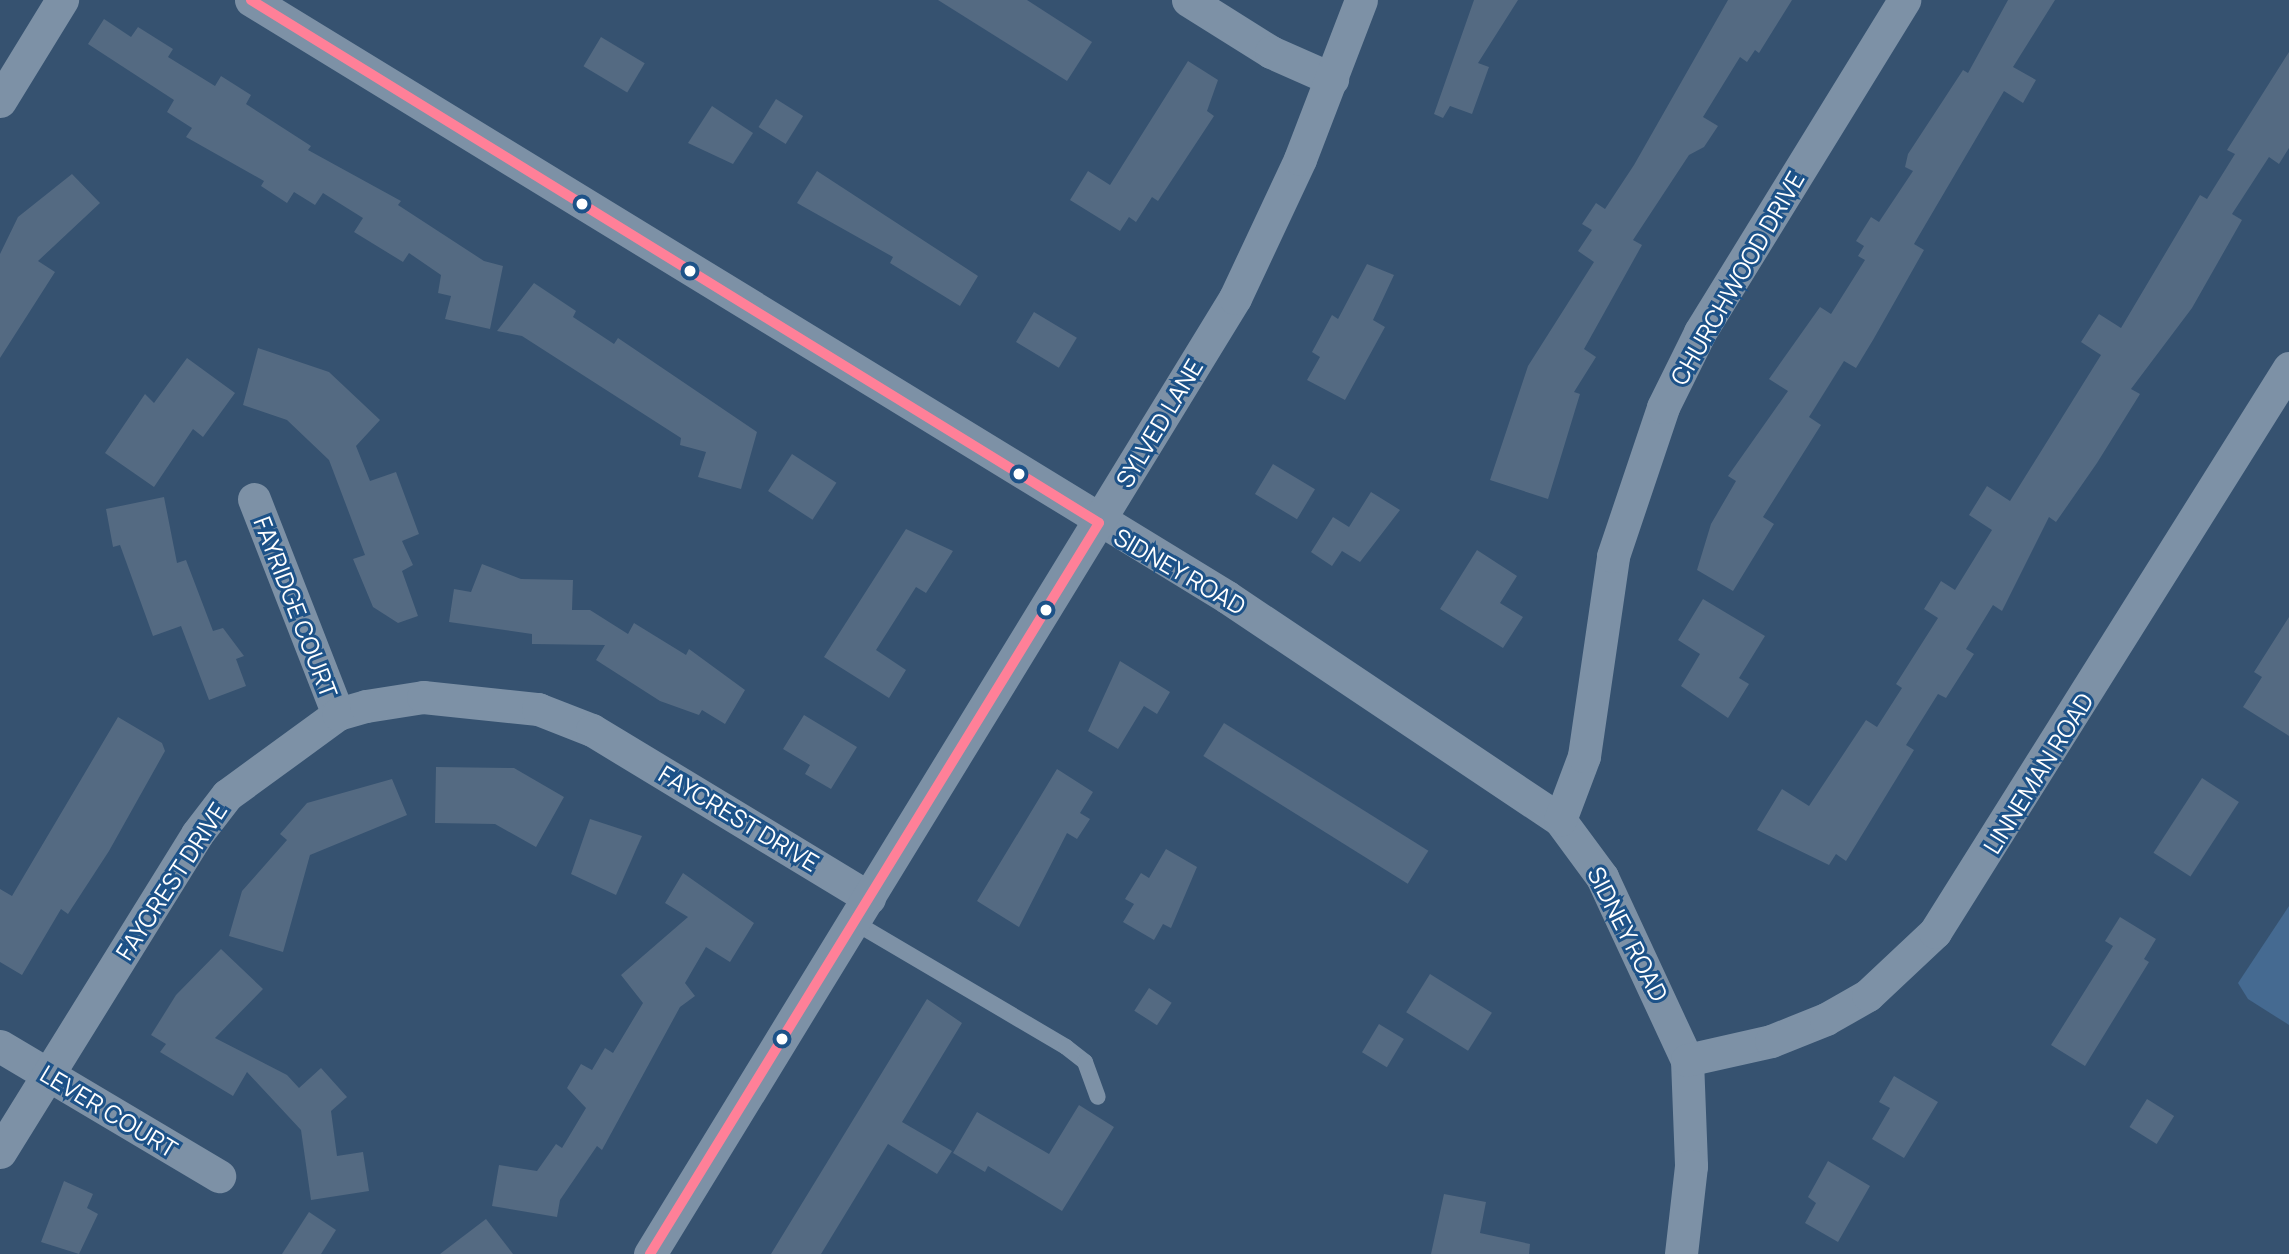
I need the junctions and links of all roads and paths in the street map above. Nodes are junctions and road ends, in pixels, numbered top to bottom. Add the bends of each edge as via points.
1 (62, 0) edge
2 (251, 0) edge
3 (1188, 0) edge
4 (1362, 0) edge
5 (1904, 0) edge
6 (1332, 79) junction
7 (0, 100) edge
8 (2289, 368) edge
9 (2278, 411) edge
10 (254, 499) dead end
11 (1099, 523) junction
12 (338, 714) junction
13 (1560, 820) junction
14 (861, 910) junction
15 (0, 1046) edge
16 (1687, 1060) junction
17 (48, 1075) junction
18 (1098, 1097) dead end
19 (0, 1152) edge
20 (219, 1176) dead end
21 (650, 1254) edge
22 (1681, 1254) edge

1 - 7 street
2 - 11 street, SIDNEY ROAD
3 - 6 street via 1271,52
4 - 6 street, SYLVED LANE
5 - 13 street, CHURCHWOOD DRIVE via 1700,332 1663,407 1613,556 1584,756
6 - 11 street, SYLVED LANE via 1235,298
8 - 9 street, LINNEMAN ROAD
9 - 16 street, LINNEMAN ROAD via 1928,940 1868,995 1826,1018 1771,1041
10 - 12 street, FAYRIDGE COURT
11 - 13 street, SIDNEY ROAD via 1238,604
11 - 14 street, SYLVED LANE
12 - 14 street, FAYCREST DRIVE via 423,697 538,709 592,730
12 - 17 street, FAYCREST DRIVE via 227,795
13 - 16 street, SIDNEY ROAD via 1602,877
14 - 18 lane via 1066,1047 1085,1062
14 - 21 street, SYLVED LANE
15 - 17 street, LEVER COURT
16 - 22 street, SIDNEY ROAD via 1691,1166
17 - 19 street, FAYCREST DRIVE
17 - 20 street, LEVER COURT

